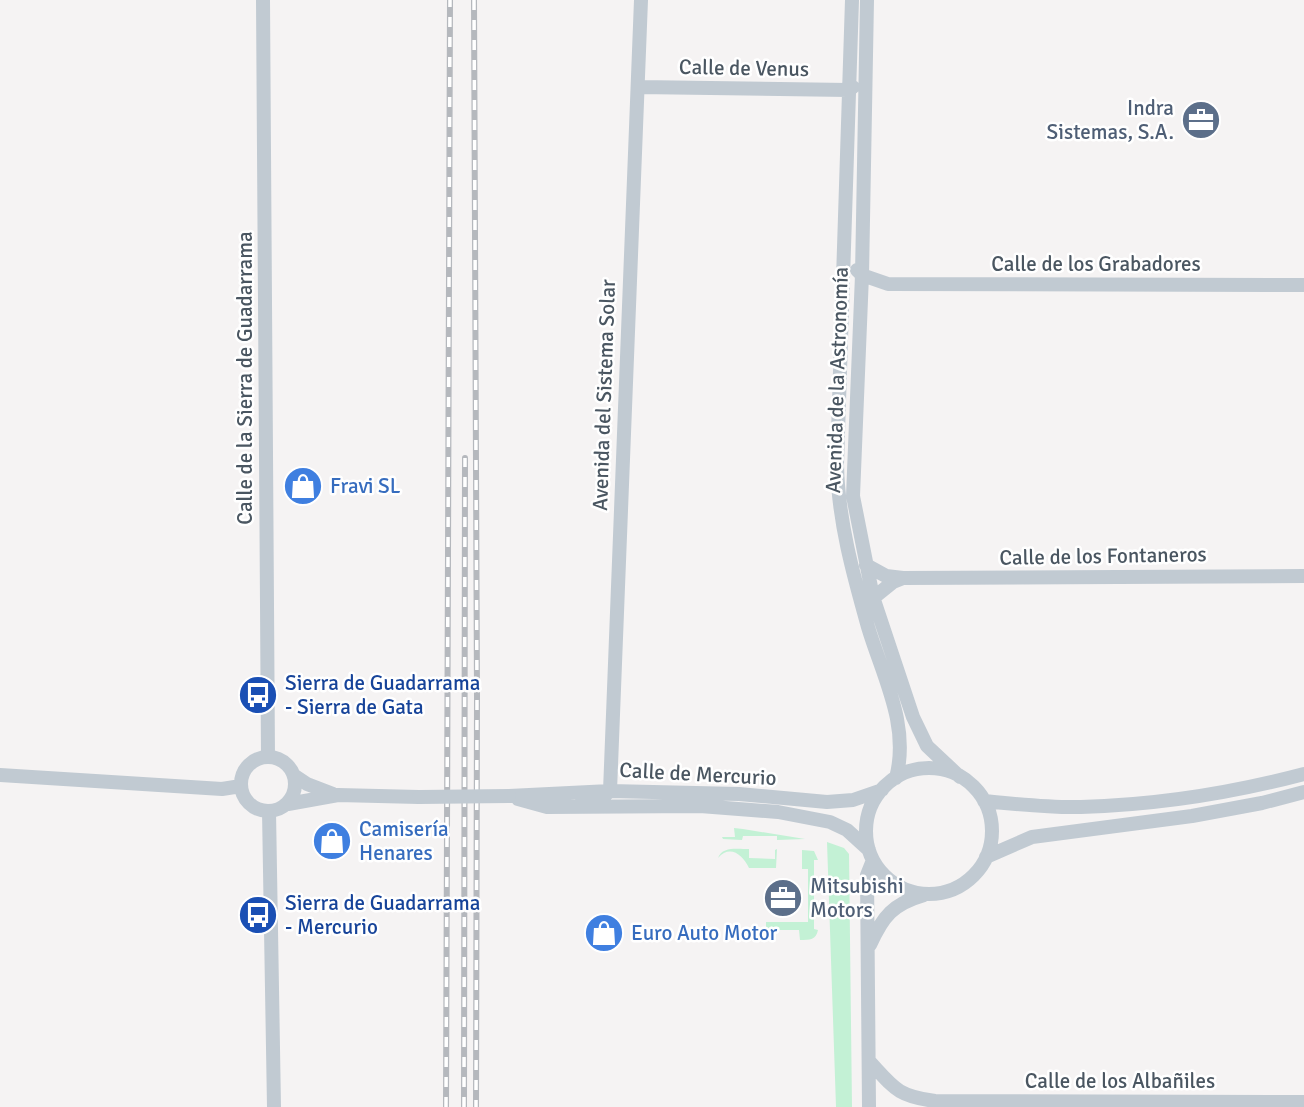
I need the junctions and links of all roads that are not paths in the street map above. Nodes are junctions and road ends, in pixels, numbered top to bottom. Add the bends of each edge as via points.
1 (263, 0) edge
2 (641, 0) edge
3 (852, 0) edge
4 (881, 0) edge
5 (867, 5) edge
6 (851, 22) junction
7 (865, 74) junction
8 (639, 87) junction
9 (848, 90) junction
10 (864, 115) junction
11 (844, 234) junction
12 (862, 275) junction
13 (888, 284) junction
14 (1304, 285) edge
15 (860, 311) junction
16 (866, 565) junction
17 (1304, 576) edge
18 (903, 578) junction
19 (868, 603) junction
20 (268, 756) junction
21 (1304, 774) edge
22 (0, 775) edge
23 (295, 776) junction
24 (960, 777) junction
25 (896, 778) junction
26 (241, 786) junction
27 (882, 790) junction
28 (610, 791) junction
29 (1304, 792) edge
30 (338, 795) junction
31 (509, 796) junction
32 (984, 801) junction
33 (288, 804) junction
34 (643, 806) junction
35 (576, 807) junction
36 (269, 811) junction
37 (871, 855) junction
38 (986, 857) junction
39 (925, 894) junction
40 (868, 949) junction
41 (869, 1061) junction
42 (935, 1101) junction
43 (1304, 1102) edge
44 (274, 1107) edge
45 (869, 1107) edge
46 (908, 1107) edge

1 - 20 street, Calle de la Sierra de Guadarrama
2 - 8 street, Avenida del Sistema Solar
3 - 6 street, Avenida de la Astronomía
4 - 5 street
5 - 6 street
5 - 7 street, Avenida de la Astronomía
6 - 9 street, Avenida de la Astronomía
7 - 9 street
7 - 10 street, Avenida de la Astronomía
8 - 9 street, Calle de Venus
8 - 28 street, Avenida del Sistema Solar
9 - 10 street
9 - 11 street, Avenida de la Astronomía
10 - 12 street, Avenida de la Astronomía
11 - 12 street via 852,264
11 - 19 street, Avenida de la Astronomía via 837,480 845,536
12 - 13 street, Calle de los Grabadores
12 - 15 street, Avenida de la Astronomía
13 - 14 street, Calle de los Grabadores
13 - 15 street via 875,291
15 - 16 street, Avenida de la Astronomía via 853,496
16 - 18 street, Calle de los Fontaneros via 886,576
16 - 19 street, Avenida de la Astronomía
17 - 18 street, Calle de los Fontaneros
18 - 19 street
19 - 24 street, Avenida de la Astronomía via 927,746
19 - 25 street, Avenida de la Astronomía via 899,722
20 - 23 street via 290,766
20 - 26 street via 247,765
21 - 32 street via 1258,786 1120,805 1066,807
22 - 26 street via 222,789
23 - 30 street
23 - 33 street via 296,787
24 - 25 street via 939,769 917,769
24 - 32 street
25 - 27 street
26 - 36 street via 249,803
27 - 28 street, Calle de Mercurio via 853,800 827,802 739,794
27 - 37 street via 866,829
28 - 31 street, Calle de Mercurio
28 - 34 street
28 - 35 street
29 - 38 street via 1192,816 1032,837
30 - 31 street, Calle de Mercurio, bridge
30 - 33 street
31 - 35 street, Calle de Mercurio via 547,807
32 - 38 street via 991,821
33 - 36 street
34 - 35 street, Calle de Mercurio
34 - 37 street, Calle de Mercurio via 724,807 830,822 848,830
36 - 44 street
37 - 39 street via 891,882
37 - 40 street
38 - 39 street via 959,887
39 - 40 street via 890,911
40 - 41 street
41 - 42 street, Calle de los Albañiles via 898,1092
41 - 45 street
42 - 43 street, Calle de los Albañiles
42 - 46 street, Calle de los Albañiles

